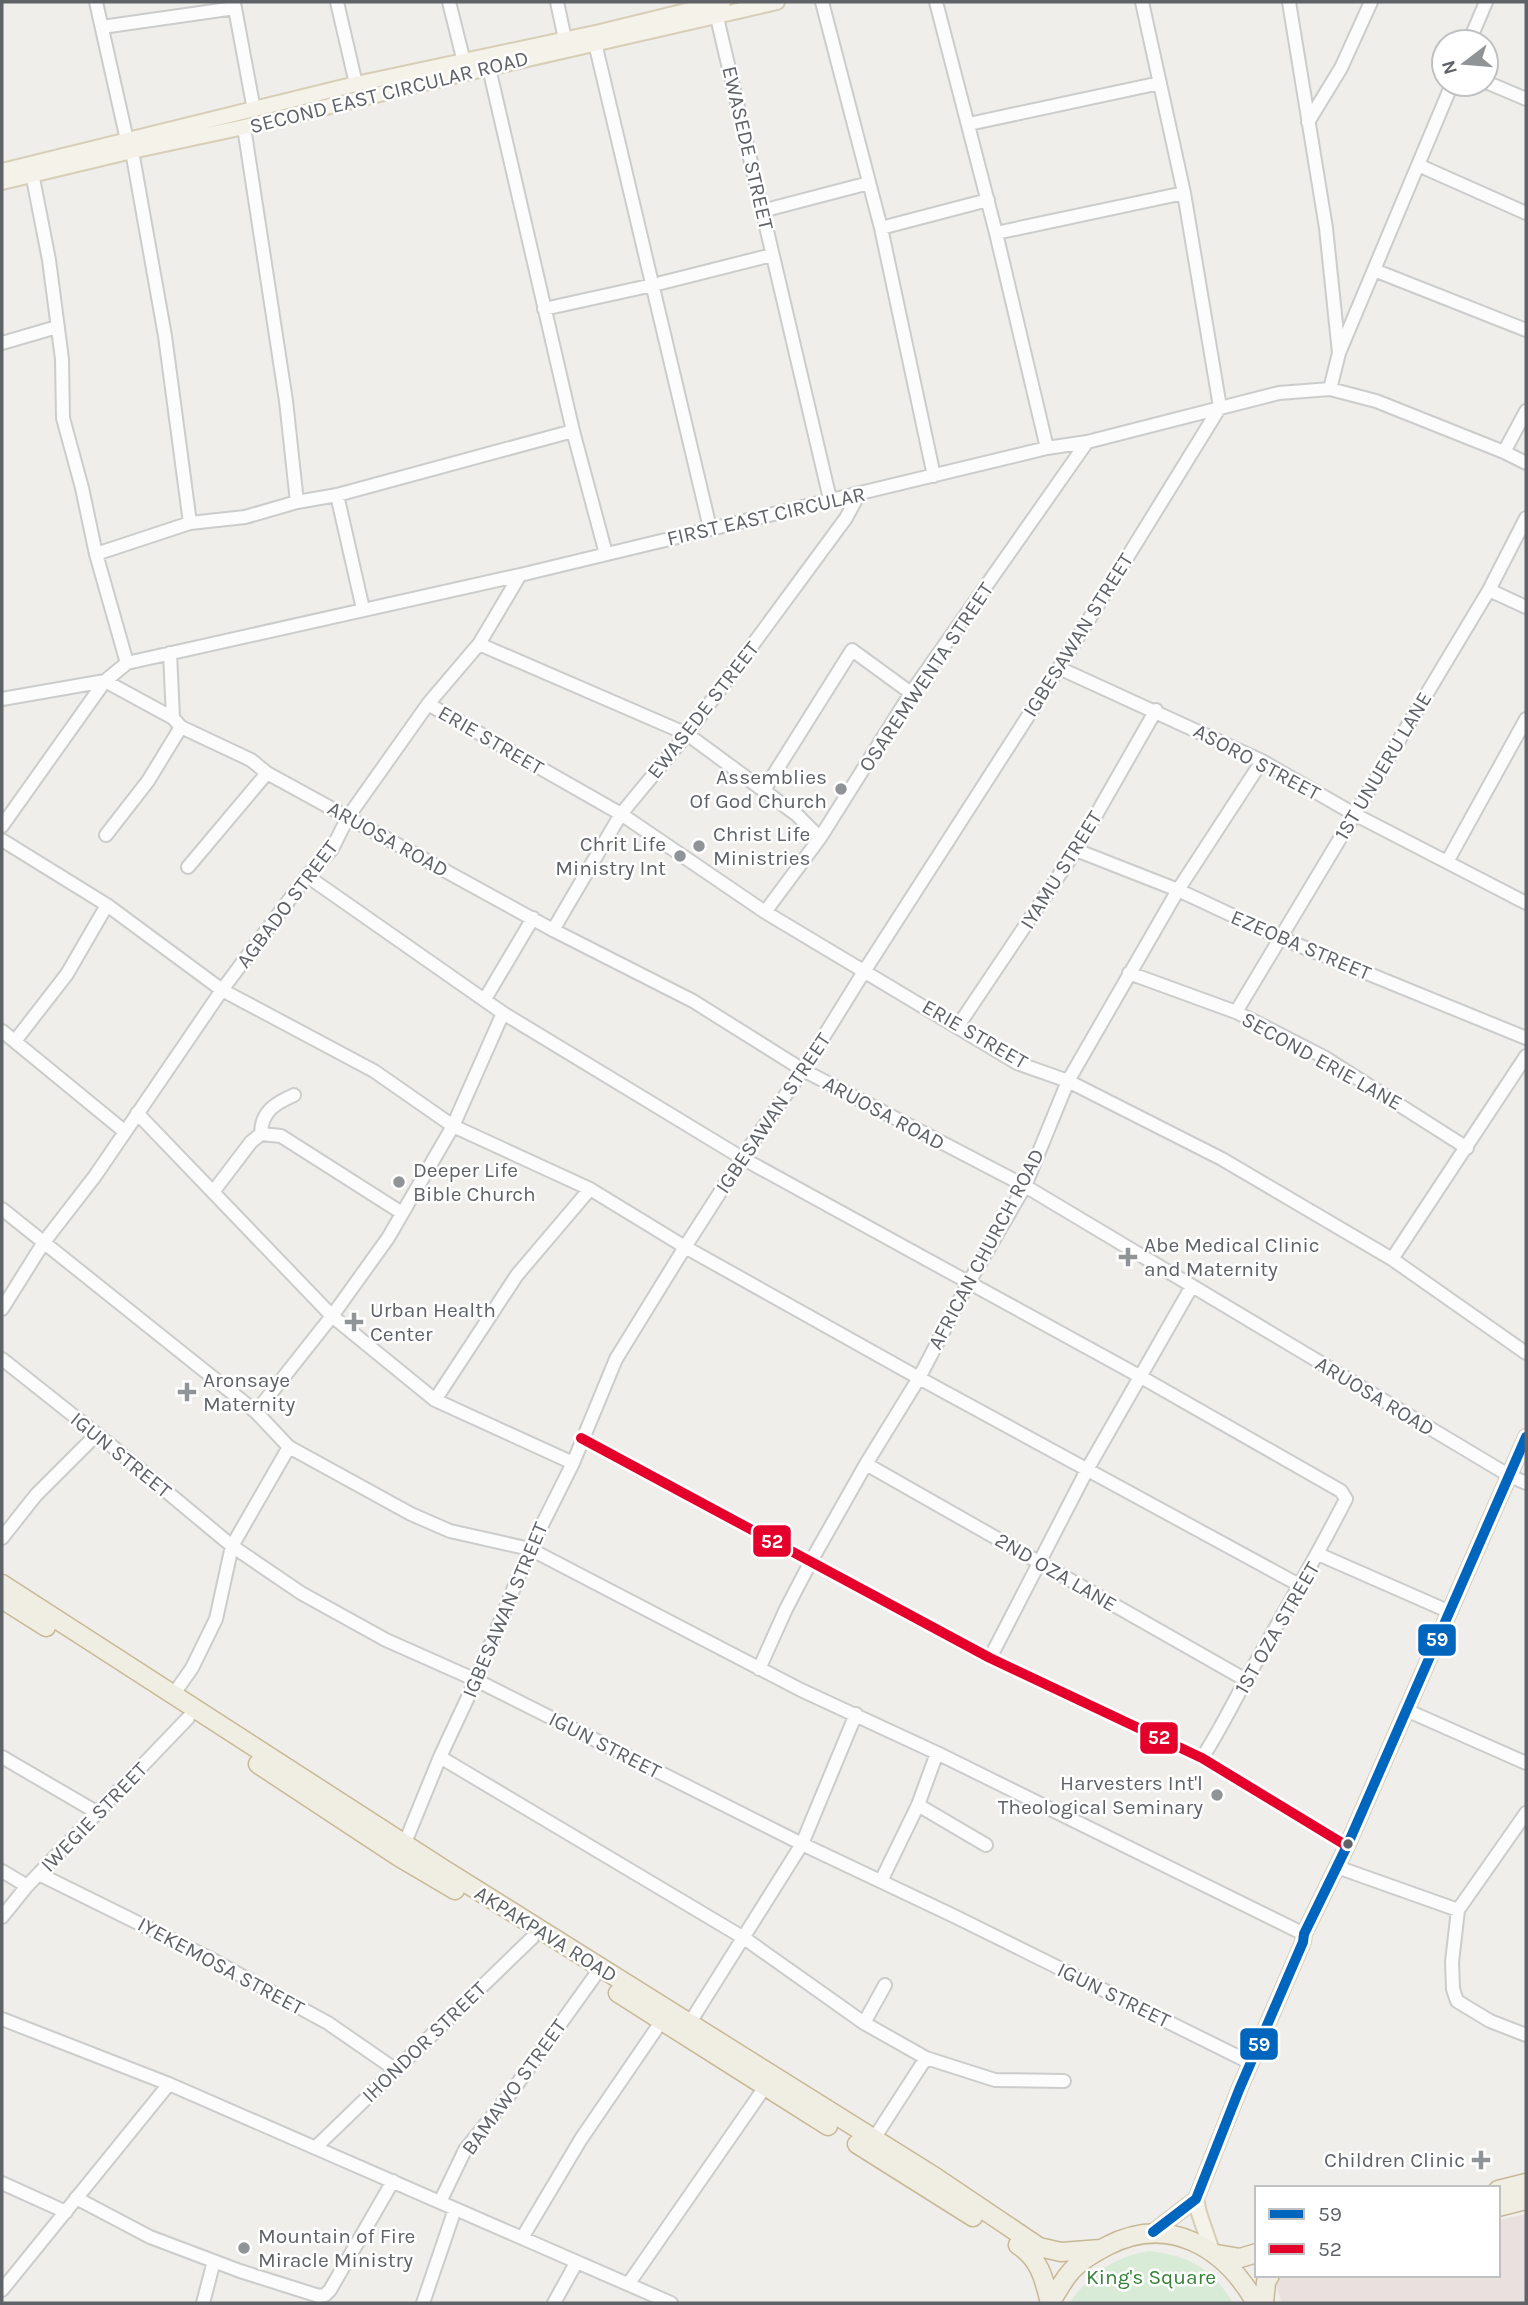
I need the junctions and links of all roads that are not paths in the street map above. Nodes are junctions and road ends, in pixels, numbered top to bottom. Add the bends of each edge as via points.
1 (96, 2) edge
2 (337, 2) edge
3 (449, 2) edge
4 (557, 2) edge
5 (777, 2) edge
6 (822, 2) edge
7 (936, 2) edge
8 (1142, 2) edge
9 (1289, 2) edge
10 (1371, 2) edge
11 (1486, 2) edge
12 (234, 5) edge
13 (717, 6) edge
14 (102, 27) junction
15 (1475, 28) edge
16 (565, 39) junction
17 (595, 43) junction
18 (464, 62) junction
19 (489, 68) junction
20 (1160, 83) junction
21 (356, 84) junction
22 (1500, 88) edge
23 (1446, 98) edge
24 (1526, 99) edge
25 (254, 110) junction
26 (1308, 122) junction
27 (968, 124) junction
28 (244, 127) junction
29 (130, 145) junction
30 (1418, 165) junction
31 (2, 171) edge
32 (32, 173) junction
33 (2, 182) edge
34 (869, 183) junction
35 (1184, 193) junction
36 (988, 200) junction
37 (762, 211) junction
38 (1526, 213) edge
39 (881, 228) junction
40 (996, 233) junction
41 (772, 256) junction
42 (1374, 270) junction
43 (653, 285) junction
44 (544, 309) junction
45 (57, 327) junction
46 (1526, 330) edge
47 (2, 343) edge
48 (1339, 353) junction
49 (1330, 389) junction
50 (1220, 407) junction
51 (1526, 411) edge
52 (573, 431) junction
53 (1087, 442) junction
54 (1046, 448) junction
55 (1504, 452) junction
56 (1526, 463) edge
57 (934, 476) junction
58 (859, 494) junction
59 (337, 495) junction
60 (830, 499) junction
61 (297, 502) junction
62 (1526, 518) edge
63 (190, 523) junction
64 (710, 528) junction
65 (96, 554) junction
66 (606, 554) junction
67 (520, 575) junction
68 (1489, 590) junction
69 (1526, 607) edge
70 (363, 609) junction
71 (479, 644) junction
72 (170, 653) junction
73 (127, 663) junction
74 (1059, 668) junction
75 (105, 681) junction
76 (912, 693) junction
77 (2, 699) edge
78 (428, 704) junction
79 (1156, 710) junction
80 (1526, 719) edge
81 (177, 722) junction
82 (687, 734) junction
83 (1262, 761) junction
84 (267, 773) junction
85 (764, 790) junction
86 (621, 814) junction
87 (1354, 814) junction
88 (348, 817) junction
89 (2, 826) edge
90 (106, 835) dead end
91 (820, 838) junction
92 (2, 840) edge
93 (1076, 850) junction
94 (1447, 862) junction
95 (188, 867) dead end
96 (307, 876) junction
97 (1178, 890) junction
98 (1526, 903) edge
99 (107, 905) junction
100 (765, 912) junction
101 (533, 918) junction
102 (553, 930) junction
103 (1281, 938) junction
104 (865, 970) junction
105 (1129, 973) junction
106 (222, 990) junction
107 (485, 999) junction
108 (1236, 1012) junction
109 (503, 1013) junction
110 (958, 1026) junction
111 (2, 1031) edge
112 (1526, 1038) edge
113 (15, 1041) junction
114 (1526, 1056) edge
115 (803, 1070) junction
116 (1068, 1081) junction
117 (295, 1095) dead end
118 (137, 1113) junction
119 (453, 1126) junction
120 (124, 1131) junction
121 (261, 1134) junction
122 (1467, 1148) junction
123 (742, 1158) junction
124 (1025, 1186) junction
125 (590, 1189) junction
126 (213, 1192) junction
127 (2, 1209) edge
128 (402, 1213) junction
129 (44, 1242) junction
130 (685, 1247) junction
131 (1392, 1259) junction
132 (969, 1282) junction
133 (1192, 1286) junction
134 (2, 1309) edge
135 (332, 1315) junction
136 (1526, 1353) edge
137 (2, 1359) edge
138 (1141, 1377) junction
139 (919, 1378) junction
140 (435, 1400) junction
141 (256, 1412) junction
142 (97, 1434) junction
143 (1526, 1437) edge
144 (582, 1438) junction
145 (289, 1447) junction
146 (573, 1463) junction
147 (866, 1464) junction
148 (1088, 1468) junction
149 (1510, 1476) junction
150 (1526, 1483) edge
151 (2, 1538) edge
152 (232, 1546) junction
153 (530, 1549) junction
154 (1318, 1554) junction
155 (810, 1563) junction
156 (1040, 1564) junction
157 (2, 1584) edge
158 (1301, 1586) junction
159 (2, 1599) edge
160 (1450, 1612) junction
161 (990, 1658) junction
162 (759, 1669) junction
163 (476, 1680) junction
164 (1246, 1680) junction
165 (173, 1695) junction
166 (1406, 1710) junction
167 (856, 1714) junction
168 (188, 1718) junction
169 (937, 1753) junction
170 (2, 1757) edge
171 (440, 1757) junction
172 (1202, 1758) junction
173 (1526, 1763) edge
174 (918, 1805) junction
175 (98, 1813) junction
176 (1526, 1813) edge
177 (803, 1844) junction
178 (986, 1845) dead end
179 (1347, 1846) junction
180 (402, 1850) junction
181 (1337, 1867) junction
182 (2, 1871) edge
183 (39, 1874) junction
184 (881, 1881) junction
185 (27, 1886) junction
186 (1458, 1910) junction
187 (2, 1917) edge
188 (1304, 1934) junction
189 (533, 1937) junction
190 (744, 1938) junction
191 (594, 1977) junction
192 (885, 1985) dead end
193 (2, 2018) edge
194 (661, 2022) junction
195 (864, 2023) junction
196 (689, 2024) junction
197 (1526, 2035) edge
198 (926, 2058) junction
199 (1251, 2063) junction
200 (396, 2070) junction
201 (1064, 2081) dead end
202 (169, 2084) junction
203 (765, 2087) junction
204 (873, 2140) junction
205 (316, 2147) junction
206 (393, 2181) junction
207 (2, 2183) edge
208 (1526, 2183) edge
209 (1500, 2190) edge
210 (76, 2198) junction
211 (1196, 2199) junction
212 (1526, 2200) edge
213 (440, 2202) junction
214 (1500, 2206) edge
215 (455, 2209) junction
216 (66, 2211) junction
217 (1153, 2232) junction
218 (522, 2238) junction
219 (1101, 2249) junction
220 (1215, 2252) junction
221 (1255, 2254) edge
222 (214, 2261) junction
223 (576, 2263) junction
224 (1269, 2277) edge
225 (2, 2290) edge
226 (634, 2292) edge
227 (203, 2303) edge
228 (423, 2303) edge
229 (554, 2303) edge
230 (671, 2303) edge
231 (1050, 2303) edge
232 (1256, 2303) edge
233 (1264, 2303) edge

1 - 14 street
2 - 21 street
3 - 18 street
4 - 16 street
5 - 13 main road, SECOND EAST CIRCULAR ROAD
6 - 34 street
7 - 27 street
8 - 20 street
9 - 26 street
10 - 26 street via 1341,68
11 - 15 street
12 - 14 street
12 - 25 street
13 - 16 main road, SECOND EAST CIRCULAR ROAD
13 - 17 main road, SECOND EAST CIRCULAR ROAD
13 - 37 street, EWASEDE STREET
14 - 29 street
16 - 18 main road, SECOND EAST CIRCULAR ROAD
17 - 19 main road, SECOND EAST CIRCULAR ROAD
17 - 43 street
18 - 21 main road, SECOND EAST CIRCULAR ROAD
19 - 28 main road, SECOND EAST CIRCULAR ROAD
19 - 44 street
20 - 27 street
20 - 35 street
21 - 25 main road, SECOND EAST CIRCULAR ROAD
22 - 24 street
23 - 30 street
25 - 29 main road, SECOND EAST CIRCULAR ROAD
26 - 48 street via 1326,228
27 - 36 street
28 - 29 main road, SECOND EAST CIRCULAR ROAD
28 - 61 street
29 - 31 main road, SECOND EAST CIRCULAR ROAD
29 - 32 main road, SECOND EAST CIRCULAR ROAD
29 - 63 street via 165,336
30 - 38 street
30 - 42 street
32 - 33 main road, SECOND EAST CIRCULAR ROAD
32 - 45 street
34 - 37 street
34 - 39 street
35 - 40 street
35 - 50 street
36 - 39 street
36 - 40 street
37 - 41 street, EWASEDE STREET
39 - 57 street
40 - 54 street
41 - 43 street
41 - 60 street, EWASEDE STREET
42 - 46 street
42 - 48 street
43 - 44 street
43 - 64 street
44 - 52 street
45 - 47 street
45 - 65 street via 63,418
48 - 49 street
49 - 50 street, FIRST EAST CIRCULAR via 1279,393
49 - 55 street, FIRST EAST CIRCULAR via 1376,401
50 - 53 street, FIRST EAST CIRCULAR
50 - 74 street, IGBESAWAN STREET
51 - 55 street
52 - 59 street
52 - 66 street
53 - 54 street, FIRST EAST CIRCULAR
53 - 76 street, OSAREMWENTA STREET
54 - 57 street, FIRST EAST CIRCULAR
55 - 56 street, FIRST EAST CIRCULAR
57 - 58 street, FIRST EAST CIRCULAR
58 - 60 street, FIRST EAST CIRCULAR
58 - 82 street, EWASEDE STREET via 846,519
59 - 61 street
59 - 70 street
60 - 64 street, FIRST EAST CIRCULAR
61 - 63 street via 245,517
62 - 68 street, 1ST UNUERU LANE
63 - 65 street
64 - 66 street, FIRST EAST CIRCULAR
65 - 73 street
66 - 67 street, FIRST EAST CIRCULAR
67 - 70 street, FIRST EAST CIRCULAR
67 - 71 street, AGBADO STREET
68 - 69 street
68 - 87 street, 1ST UNUERU LANE
70 - 72 street, FIRST EAST CIRCULAR
71 - 78 street, AGBADO STREET
71 - 82 street
72 - 73 street, FIRST EAST CIRCULAR
72 - 81 street
73 - 75 street, FIRST EAST CIRCULAR
74 - 79 street, ASORO STREET
74 - 104 street, IGBESAWAN STREET
75 - 77 street, FIRST EAST CIRCULAR
75 - 81 street, ARUOSA ROAD
75 - 89 street
76 - 85 street via 852,650
76 - 91 street, OSAREMWENTA STREET
78 - 86 street, ERIE STREET
78 - 88 street, AGBADO STREET
79 - 83 street, ASORO STREET
79 - 93 street, IYAMU STREET
80 - 94 street
81 - 84 street, ARUOSA ROAD
81 - 90 street via 148,781
82 - 85 street
82 - 86 street, EWASEDE STREET
83 - 87 street, ASORO STREET
83 - 97 street, AFRICAN CHURCH ROAD
84 - 88 street, ARUOSA ROAD
84 - 95 street
85 - 91 street
86 - 100 street, ERIE STREET
86 - 102 street, EWASEDE STREET
87 - 94 street, ASORO STREET
87 - 103 street, 1ST UNUERU LANE
88 - 96 street, AGBADO STREET via 332,849
88 - 101 street, ARUOSA ROAD
91 - 100 street, OSAREMWENTA STREET
92 - 99 street
93 - 97 street, EZEOBA STREET
93 - 110 street, IYAMU STREET
94 - 98 street, ASORO STREET
96 - 106 street, AGBADO STREET
96 - 107 street
97 - 103 street, EZEOBA STREET
97 - 105 street, AFRICAN CHURCH ROAD
99 - 106 street
99 - 113 street via 67,975
100 - 104 street, ERIE STREET
101 - 102 street, ARUOSA ROAD
101 - 107 street
102 - 115 street, ARUOSA ROAD via 693,1001
103 - 108 street, 1ST UNUERU LANE
103 - 112 street, EZEOBA STREET
104 - 110 street, ERIE STREET
104 - 115 street, IGBESAWAN STREET
105 - 108 street, SECOND ERIE LANE
105 - 116 street, AFRICAN CHURCH ROAD
106 - 118 street, AGBADO STREET
106 - 119 street via 374,1071
107 - 109 street
108 - 122 street, SECOND ERIE LANE via 1324,1057
109 - 119 street
109 - 123 street
110 - 116 street, ERIE STREET via 1017,1063
111 - 113 street
113 - 120 street
114 - 122 street
115 - 123 street, IGBESAWAN STREET
115 - 124 street, ARUOSA ROAD
116 - 124 street, AFRICAN CHURCH ROAD
116 - 131 street, ERIE STREET via 1222,1159
117 - 121 street via 272,1105
118 - 120 street, AGBADO STREET
118 - 126 street
119 - 125 street
119 - 128 street
120 - 129 street, AGBADO STREET
121 - 126 street
121 - 128 street via 281,1136
122 - 131 street
123 - 130 street, IGBESAWAN STREET
123 - 132 street
124 - 132 street, AFRICAN CHURCH ROAD
124 - 133 street, ARUOSA ROAD
125 - 130 street
125 - 140 street via 517,1275
126 - 135 street
127 - 129 street
128 - 135 street
129 - 134 street, AGBADO STREET
129 - 141 street
130 - 139 street
130 - 144 street, IGBESAWAN STREET via 616,1359
131 - 136 street, ERIE STREET
132 - 138 street
132 - 139 street, AFRICAN CHURCH ROAD
133 - 138 street
133 - 149 street, ARUOSA ROAD
135 - 140 street
135 - 141 street
137 - 142 street, IGUN STREET
138 - 148 street
138 - 154 street, 1ST OZA STREET via 1341,1491 1346,1499
139 - 147 street, AFRICAN CHURCH ROAD
139 - 148 street
140 - 146 street
141 - 145 street
142 - 151 street via 36,1495
142 - 152 street, IGUN STREET
143 - 149 main road
144 - 146 street, IGBESAWAN STREET
144 - 155 street
145 - 152 street
145 - 153 street via 430,1523
146 - 153 street, IGBESAWAN STREET
147 - 155 street, AFRICAN CHURCH ROAD
147 - 156 street, 2ND OZA LANE
148 - 156 street
148 - 158 street
149 - 150 street, ARUOSA ROAD
149 - 160 main road
152 - 163 street, IGUN STREET via 301,1593 386,1640
152 - 165 street via 216,1619
153 - 162 street
153 - 163 street, IGBESAWAN STREET
154 - 158 street, 1ST OZA STREET
154 - 160 street
155 - 161 street
155 - 162 street, AFRICAN CHURCH ROAD
156 - 161 street
156 - 164 street, 2ND OZA LANE
157 - 165 highway, AKPAKPAVA ROAD
158 - 164 street, 1ST OZA STREET
159 - 168 highway, AKPAKPAVA ROAD
160 - 166 main road
161 - 172 street
162 - 167 street
163 - 171 street, IGBESAWAN STREET
163 - 177 street, IGUN STREET
164 - 172 street, 1ST OZA STREET
165 - 180 highway, AKPAKPAVA ROAD
166 - 173 street
166 - 179 main road
167 - 169 street
167 - 177 street
168 - 175 street, IWEGIE STREET
168 - 180 highway, AKPAKPAVA ROAD
169 - 174 street
169 - 188 street
170 - 175 street
171 - 180 street, IGBESAWAN STREET
171 - 190 street
172 - 179 street
174 - 178 street
174 - 184 street
175 - 183 street, IWEGIE STREET
176 - 186 street
177 - 184 street, IGUN STREET
177 - 190 street
179 - 181 main road
180 - 189 highway, AKPAKPAVA ROAD
180 - 196 highway, AKPAKPAVA ROAD
181 - 186 street
181 - 188 main road
182 - 185 street
183 - 185 street, IWEGIE STREET
183 - 200 street, IYEKEMOSA STREET via 328,2023
184 - 199 street, IGUN STREET
185 - 187 street, IWEGIE STREET
186 - 197 street via 1452,1962 1457,2001
188 - 199 main road
189 - 191 highway, AKPAKPAVA ROAD
189 - 200 street, IHONDOR STREET
190 - 195 street
190 - 196 street
191 - 194 highway, AKPAKPAVA ROAD
191 - 213 street, BAMAWO STREET via 465,2150
192 - 195 street
193 - 202 street
194 - 203 highway, AKPAKPAVA ROAD
194 - 218 street via 581,2139
195 - 198 street
196 - 204 highway, AKPAKPAVA ROAD
198 - 201 street via 995,2080
198 - 204 street
199 - 211 main road
200 - 205 street, IHONDOR STREET
202 - 205 street
202 - 210 street
203 - 226 street
203 - 231 highway, AKPAKPAVA ROAD via 1024,2248 1039,2265
204 - 219 highway, AKPAKPAVA ROAD via 1039,2247 1061,2252
205 - 206 street
206 - 213 street
206 - 222 street via 325,2295
207 - 216 street
208 - 209 highway
210 - 216 street
210 - 222 street via 150,2237
211 - 217 main road
211 - 220 main road
212 - 214 highway
213 - 215 street
215 - 218 street
215 - 228 street
216 - 225 street
217 - 219 highway
217 - 220 highway via 1181,2237
218 - 223 street
219 - 231 highway via 1068,2274
220 - 221 highway via 1240,2258
220 - 232 highway
222 - 227 street
223 - 226 street
223 - 229 street
224 - 233 highway
226 - 230 street

